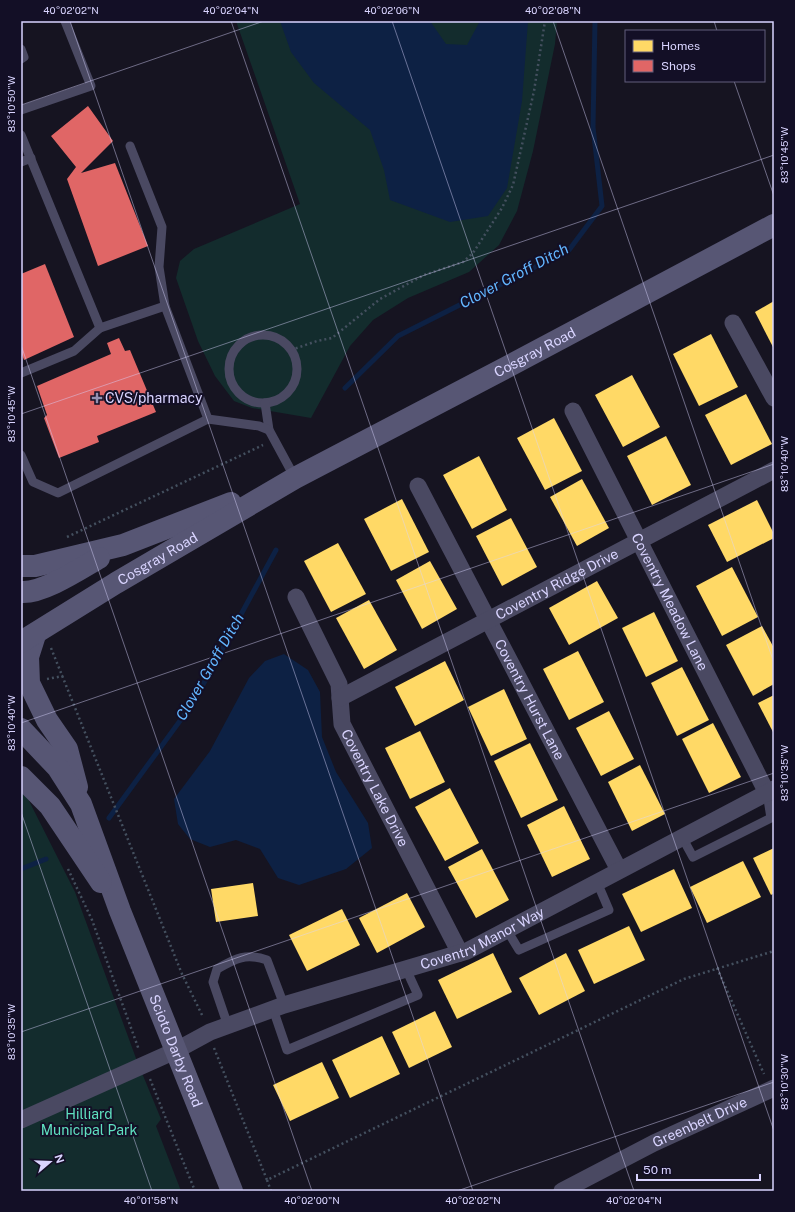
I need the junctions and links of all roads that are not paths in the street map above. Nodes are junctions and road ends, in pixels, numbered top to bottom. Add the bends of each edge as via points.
1 (65, 21) edge
2 (21, 49) edge
3 (21, 59) edge
4 (21, 110) edge
5 (21, 135) edge
6 (130, 146) dead end
7 (31, 158) junction
8 (21, 162) edge
9 (774, 225) edge
10 (165, 306) junction
11 (733, 323) dead end
12 (100, 328) junction
13 (21, 373) edge
14 (774, 398) edge
15 (266, 403) junction
16 (573, 411) dead end
17 (208, 419) junction
18 (269, 430) junction
19 (21, 456) edge
20 (774, 470) edge
21 (295, 478) junction
22 (418, 486) dead end
23 (638, 542) junction
24 (123, 545) junction
25 (21, 566) edge
26 (21, 592) edge
27 (296, 597) dead end
28 (489, 621) junction
29 (33, 635) edge
30 (340, 698) junction
31 (21, 729) edge
32 (21, 777) edge
33 (771, 791) edge
34 (81, 804) junction
35 (682, 837) junction
36 (619, 870) junction
37 (597, 882) junction
38 (120, 911) junction
39 (507, 930) junction
40 (460, 953) junction
41 (406, 969) junction
42 (278, 1007) junction
43 (228, 1026) junction
44 (175, 1051) junction
45 (772, 1089) edge
46 (21, 1120) edge
47 (582, 1187) edge
48 (232, 1191) edge
49 (562, 1191) edge

1 - 4 lane via 91,86
2 - 3 lane via 24,57
5 - 7 lane
6 - 10 lane via 162,226 159,267
7 - 8 lane
7 - 12 lane
9 - 21 main road, Cosgray Road
10 - 12 lane
10 - 17 lane
11 - 14 street
12 - 13 lane via 74,351
15 - 15 lane via 284,396 293,384 297,369 296,359 282,340 271,335 259,334 238,345 232,354 230,378 243,397 254,402
15 - 18 lane
16 - 23 street, Coventry Meadow Lane
17 - 18 lane via 259,426
17 - 19 lane via 58,493 33,482
18 - 21 lane
20 - 23 street, Coventry Ridge Drive
21 - 24 main road, Cosgray Road
21 - 29 main road, Cosgray Road
22 - 28 street, Coventry Hurst Lane
23 - 28 street, Coventry Ridge Drive
23 - 33 street, Coventry Meadow Lane
24 - 25 main road, Cosgray Road via 35,566
24 - 26 main road, Cosgray Road via 52,584
27 - 30 street, Coventry Lake Drive via 339,684
28 - 30 street, Coventry Ridge Drive
28 - 36 street, Coventry Hurst Lane
29 - 34 main road, Scioto Darby Road via 28,657 29,683 47,720 67,749
30 - 40 street, Coventry Lake Drive via 342,724
31 - 34 main road, Scioto Darby Road via 58,768
32 - 38 main road, Scioto Darby Road via 50,806
33 - 35 street, Coventry Manor Way
33 - 35 lane via 771,818 693,857
34 - 38 main road, Scioto Darby Road
35 - 36 street, Coventry Manor Way
36 - 37 street, Coventry Manor Way
37 - 39 street, Coventry Manor Way
37 - 39 lane via 609,910 519,950
38 - 44 main road, Scioto Darby Road
39 - 40 street, Coventry Manor Way
40 - 41 street, Coventry Manor Way
41 - 42 street, Coventry Manor Way
41 - 42 lane via 418,995 287,1050
42 - 43 street, Coventry Manor Way
42 - 43 lane via 267,960 252,955 231,961 218,969 213,982
43 - 44 street, Coventry Manor Way via 210,1032
44 - 46 street, Coventry Manor Way
44 - 48 main road, Scioto Darby Road
45 - 47 street, Greenbelt Drive via 654,1143
47 - 49 street, Greenbelt Drive

